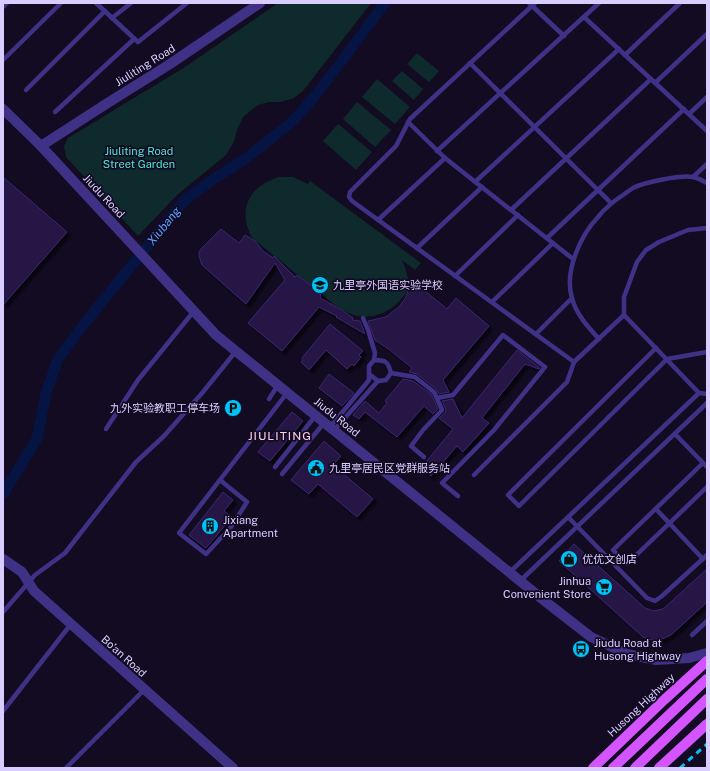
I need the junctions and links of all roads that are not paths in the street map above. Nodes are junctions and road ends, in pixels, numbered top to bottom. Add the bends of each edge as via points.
1 (7, 3) edge
2 (61, 3) edge
3 (96, 3) edge
4 (131, 3) edge
5 (187, 3) edge
6 (260, 3) edge
7 (600, 3) edge
8 (680, 3) edge
9 (532, 4) edge
10 (3, 7) edge
11 (105, 11) junction
12 (584, 17) junction
13 (112, 18) junction
14 (707, 34) edge
15 (564, 36) junction
16 (134, 39) junction
17 (619, 49) junction
18 (625, 55) junction
19 (3, 60) edge
20 (470, 63) junction
21 (651, 79) junction
22 (655, 83) junction
23 (26, 90) dead end
24 (501, 93) junction
25 (707, 97) edge
26 (3, 109) edge
27 (684, 109) junction
28 (55, 112) dead end
29 (689, 114) junction
30 (408, 122) junction
31 (535, 127) junction
32 (707, 131) edge
33 (41, 146) junction
34 (437, 150) junction
35 (445, 158) junction
36 (566, 158) junction
37 (707, 164) edge
38 (693, 177) junction
39 (475, 182) junction
40 (707, 183) edge
41 (482, 187) junction
42 (598, 190) junction
43 (611, 203) junction
44 (511, 210) junction
45 (518, 215) junction
46 (378, 220) junction
47 (707, 228) edge
48 (547, 238) junction
49 (553, 243) junction
50 (417, 248) junction
51 (573, 258) junction
52 (455, 276) junction
53 (572, 298) junction
54 (492, 302) junction
55 (194, 311) junction
56 (624, 315) junction
57 (363, 318) dead end
58 (536, 334) junction
59 (599, 339) junction
60 (656, 348) junction
61 (236, 351) junction
62 (707, 352) edge
63 (667, 359) junction
64 (374, 360) junction
65 (574, 362) junction
66 (391, 373) junction
67 (369, 374) junction
68 (378, 381) junction
69 (278, 385) junction
70 (288, 393) junction
71 (699, 393) junction
72 (707, 394) edge
73 (437, 398) junction
74 (269, 399) dead end
75 (707, 403) edge
76 (316, 415) junction
77 (330, 427) junction
78 (106, 429) dead end
79 (675, 434) junction
80 (424, 457) dead end
81 (705, 465) edge
82 (275, 467) dead end
83 (282, 474) dead end
84 (474, 475) dead end
85 (220, 480) junction
86 (707, 487) edge
87 (458, 496) dead end
88 (656, 509) junction
89 (568, 517) junction
90 (669, 524) junction
91 (577, 526) junction
92 (707, 555) edge
93 (3, 559) edge
94 (703, 559) junction
95 (510, 573) junction
96 (520, 581) junction
97 (28, 583) junction
98 (3, 612) edge
99 (707, 621) edge
100 (71, 624) junction
101 (692, 635) dead end
102 (707, 653) edge
103 (707, 661) edge
104 (707, 678) edge
105 (145, 690) junction
106 (707, 699) edge
107 (3, 711) edge
108 (707, 724) edge
109 (66, 768) edge
110 (233, 768) edge
111 (593, 768) edge
112 (613, 768) edge
113 (635, 768) edge
114 (659, 768) edge

1 - 10 lane
2 - 19 lane
3 - 11 lane
4 - 13 lane
5 - 16 lane via 138,42
6 - 33 street, Jiuliting Road
7 - 12 lane
8 - 18 lane
9 - 15 lane
9 - 20 lane
11 - 13 lane
11 - 23 lane
12 - 15 lane
12 - 17 lane
13 - 16 lane
14 - 22 lane
15 - 24 lane
16 - 28 lane
17 - 18 lane
17 - 31 lane
18 - 21 lane
20 - 24 lane
20 - 30 lane
21 - 22 lane
21 - 36 lane
22 - 27 lane
24 - 31 lane
24 - 34 lane
25 - 29 lane
26 - 33 street, Jiudu Road
27 - 29 lane
27 - 42 lane
29 - 32 lane
30 - 34 lane
30 - 46 lane via 396,146 350,192 349,197 352,201
31 - 36 lane
31 - 39 lane
33 - 55 street, Jiudu Road
34 - 35 lane
35 - 39 lane
35 - 46 lane
36 - 42 lane
36 - 44 lane
37 - 38 lane
38 - 40 lane
38 - 43 lane via 658,180 633,188
39 - 41 lane
41 - 44 lane
41 - 50 lane
42 - 43 lane
42 - 48 lane
43 - 51 lane via 596,218
44 - 45 lane
45 - 48 lane
45 - 52 lane
46 - 50 lane
47 - 56 lane via 688,230 646,250 637,262 624,297
48 - 49 lane
49 - 51 lane
49 - 54 lane
50 - 52 lane
51 - 53 lane via 570,280
52 - 54 lane
53 - 58 lane
53 - 59 lane via 581,319
54 - 58 lane
55 - 61 street, Jiudu Road via 216,335
55 - 78 lane via 138,380
56 - 59 lane
56 - 60 lane
57 - 64 lane via 375,353
58 - 65 lane
59 - 65 lane
60 - 63 lane
60 - 63 lane via 508,495 519,506
61 - 69 street, Jiudu Road
61 - 97 lane via 174,425 136,462 65,552
62 - 63 lane
63 - 71 lane
64 - 66 lane via 383,360 389,365
64 - 67 lane via 369,366
65 - 84 lane via 567,382
66 - 68 lane via 386,380
66 - 73 lane via 415,377 434,392
67 - 68 lane
67 - 77 lane via 365,386
68 - 77 lane
69 - 70 street, Jiudu Road
69 - 74 lane
70 - 76 street, Jiudu Road
70 - 85 lane
71 - 72 lane
71 - 89 lane
73 - 80 lane via 442,410 411,446
73 - 87 lane via 453,395 503,335 545,367 494,430 442,483
75 - 79 lane
76 - 77 street, Jiudu Road
76 - 82 lane
77 - 83 lane
77 - 95 street, Jiudu Road
79 - 81 lane
79 - 91 lane
81 - 88 lane
85 - 85 lane via 179,533 206,554 231,527 247,502
86 - 90 lane
88 - 90 lane
88 - 90 lane via 613,550 627,564
89 - 91 lane
89 - 95 lane
90 - 94 lane
91 - 94 lane via 647,598 655,601
91 - 96 lane
92 - 94 lane
93 - 97 street, Bo'an Road via 22,572
95 - 96 street, Jiudu Road
96 - 102 street, Jiudu Road via 591,637 626,654 656,660 689,658
97 - 98 lane
97 - 100 street, Bo'an Road
99 - 101 lane
100 - 105 street, Bo'an Road
100 - 107 lane
103 - 111 main road, Husong Highway
104 - 112 main road
105 - 109 lane
105 - 110 street, Bo'an Road
106 - 113 main road
108 - 114 main road

